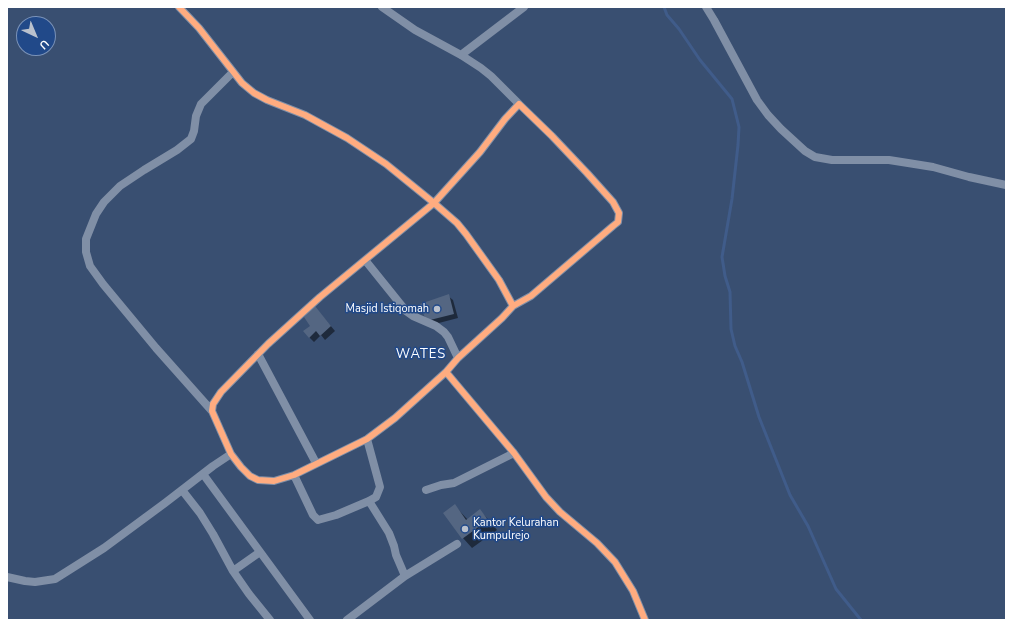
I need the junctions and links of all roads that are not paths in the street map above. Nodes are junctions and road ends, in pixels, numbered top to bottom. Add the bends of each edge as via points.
1 (179, 7) edge
2 (382, 7) edge
3 (524, 7) edge
4 (706, 7) edge
5 (461, 55) junction
6 (233, 72) junction
7 (519, 104) junction
8 (1006, 186) edge
9 (434, 203) junction
10 (365, 260) junction
11 (513, 306) junction
12 (258, 354) junction
13 (458, 358) junction
14 (446, 372) junction
15 (212, 411) junction
16 (367, 439) junction
17 (514, 453) junction
18 (231, 454) junction
19 (316, 464) junction
20 (203, 474) junction
21 (294, 474) junction
22 (182, 490) junction
23 (426, 490) dead end
24 (369, 501) junction
25 (457, 544) dead end
26 (260, 552) junction
27 (234, 571) junction
28 (405, 576) junction
29 (7, 577) edge
30 (270, 620) edge
31 (310, 620) edge
32 (347, 620) edge
33 (645, 620) edge

1 - 6 street
2 - 5 street via 415,30
3 - 5 street
4 - 8 street via 757,100 781,129 815,157 832,160 889,160
5 - 7 street via 491,76
6 - 9 street via 254,93 306,115 347,138 386,164
6 - 15 street via 201,104 191,138 177,150 120,186 96,214 86,239 90,266 98,278
7 - 9 street
7 - 11 street via 587,173 613,202 619,213 618,222 531,296
9 - 10 street
9 - 11 street via 466,234 499,280
10 - 12 street
10 - 13 street via 406,311 444,332
11 - 13 street
12 - 15 street via 220,392
12 - 19 street
13 - 14 street
14 - 16 street via 395,418
14 - 17 street
15 - 18 street
16 - 19 street
16 - 24 street via 380,487 376,497
17 - 23 street via 454,483
17 - 33 street via 546,497 615,562 633,591
18 - 20 street
18 - 21 street via 250,476 258,480 274,482
19 - 21 street
20 - 22 street
20 - 26 street
21 - 24 street via 313,515 318,520
22 - 27 street via 200,513
22 - 29 street via 104,548 55,579 35,582
24 - 28 street via 389,533
25 - 28 street
26 - 27 street
26 - 31 street
27 - 30 street
28 - 32 street

